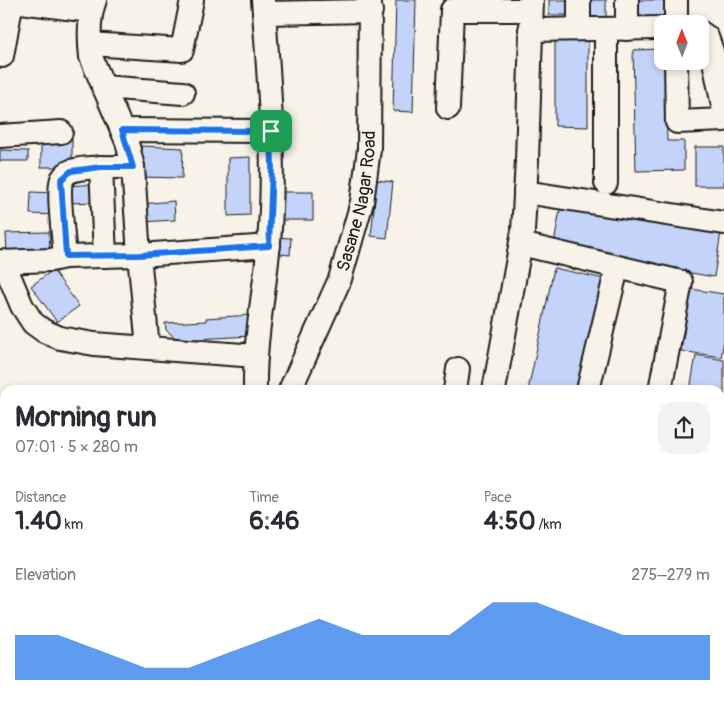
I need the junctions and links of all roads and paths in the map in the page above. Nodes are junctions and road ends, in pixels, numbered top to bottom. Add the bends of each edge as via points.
1 (6, 0) edge
2 (192, 0) edge
3 (579, 0) edge
4 (627, 0) edge
5 (676, 0) edge
6 (12, 1) edge
7 (93, 5) edge
8 (264, 6) edge
9 (371, 6) edge
10 (531, 13) edge
11 (676, 15) edge
12 (654, 28) edge
13 (579, 29) junction
14 (616, 29) junction
15 (709, 43) edge
16 (90, 44) junction
17 (1, 60) edge
18 (676, 70) edge
19 (103, 87) junction
20 (183, 93) dead end
21 (448, 108) dead end
22 (724, 111) edge
23 (724, 120) edge
24 (122, 130) junction
25 (271, 131) junction
26 (61, 132) dead end
27 (0, 136) edge
28 (101, 167) junction
29 (133, 167) junction
30 (606, 183) dead end
31 (525, 192) junction
32 (724, 223) edge
33 (521, 244) junction
34 (269, 246) junction
35 (139, 255) junction
36 (66, 256) junction
37 (105, 256) junction
38 (2, 262) edge
39 (617, 268) junction
40 (148, 348) junction
41 (256, 356) junction
42 (255, 385) edge
43 (292, 385) edge
44 (495, 385) edge
45 (589, 385) edge
46 (661, 385) edge

1 - 6 street
2 - 16 street via 182,50
3 - 13 street
4 - 14 street
5 - 11 street
6 - 7 street
6 - 17 street
7 - 16 street
8 - 9 street
8 - 25 street
9 - 43 street, Sasane Nagar Road via 369,149 362,202 340,279
10 - 13 street
10 - 21 street via 452,10
10 - 31 street
12 - 14 street
13 - 14 street
14 - 30 street
15 - 22 street
16 - 19 street via 91,57
18 - 23 street via 677,122
19 - 20 street
19 - 24 street
24 - 25 street
24 - 29 street
25 - 34 street
26 - 27 street
28 - 29 street
28 - 36 street via 71,171 61,180
28 - 37 street
29 - 35 street
31 - 32 street
31 - 33 street
33 - 39 street
33 - 44 street
34 - 35 street
34 - 41 street
35 - 37 street
35 - 40 street
36 - 37 street
36 - 38 street via 51,260
38 - 40 street via 22,306 33,323 44,332 94,344
39 - 45 street
39 - 46 street via 681,282
40 - 41 street
41 - 42 street

